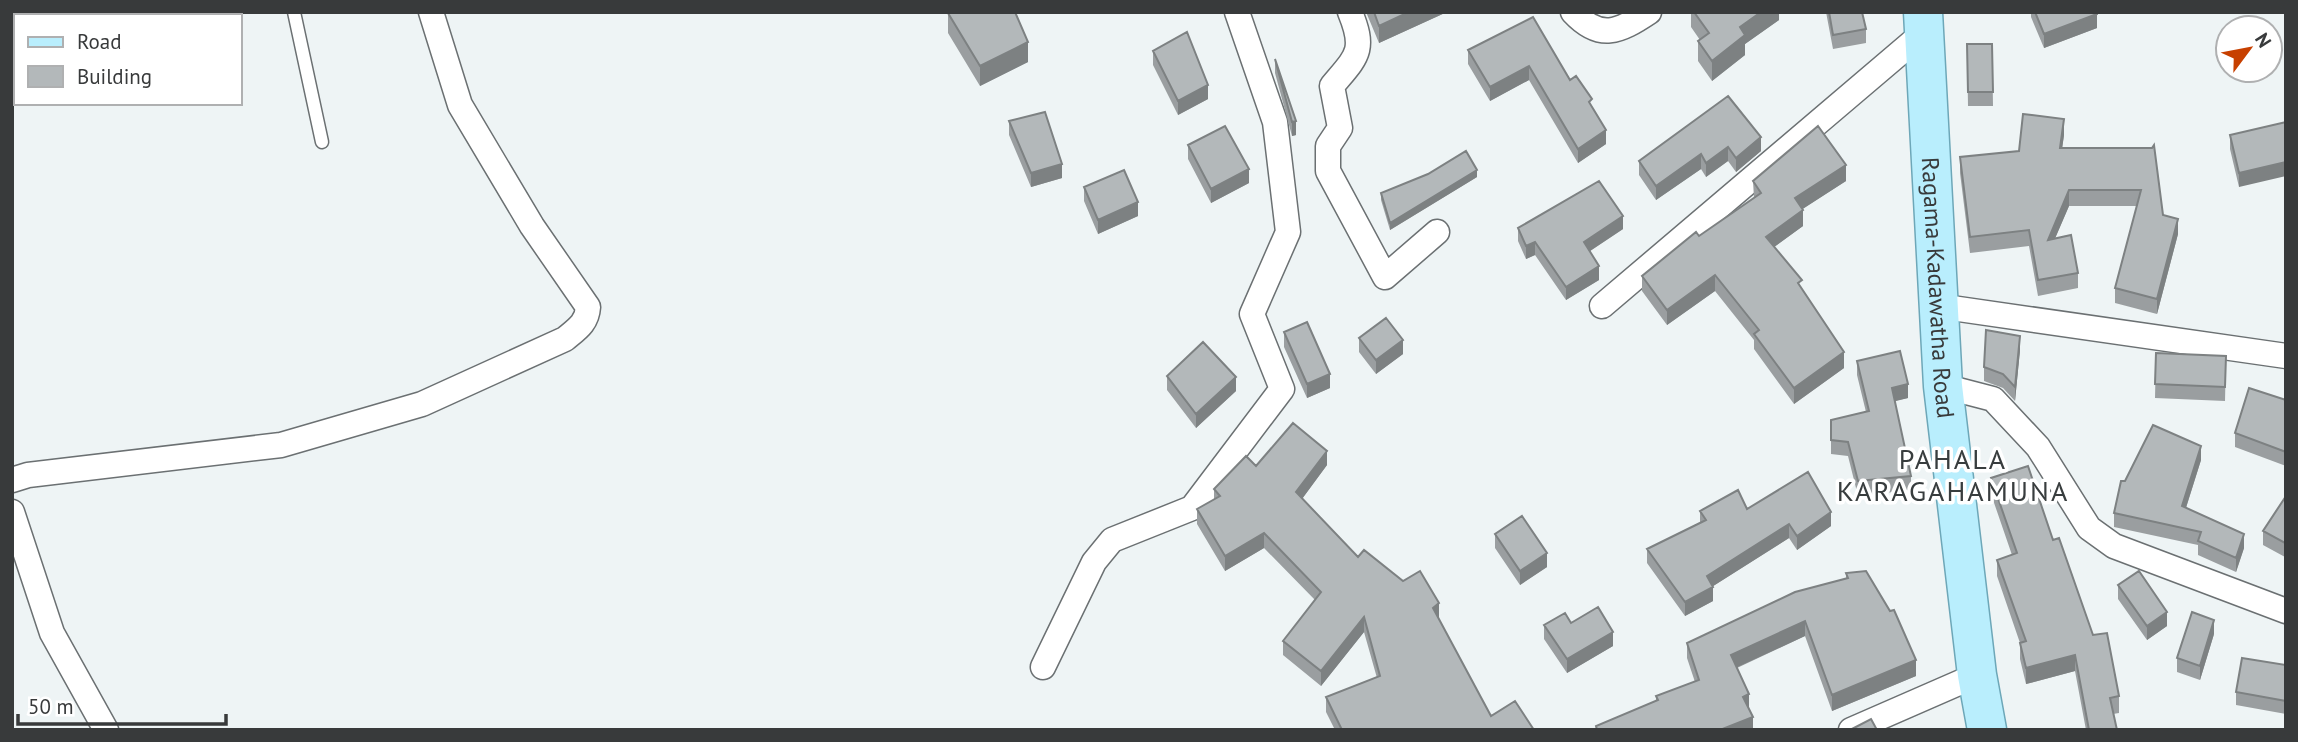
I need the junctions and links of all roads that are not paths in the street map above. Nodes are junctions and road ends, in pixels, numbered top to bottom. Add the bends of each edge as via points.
1 (294, 12) edge
2 (431, 12) edge
3 (1237, 12) edge
4 (1350, 12) edge
5 (1573, 12) edge
6 (1649, 12) edge
7 (1923, 23) edge
8 (322, 142) dead end
9 (1437, 232) dead end
10 (1602, 306) dead end
11 (1938, 306) junction
12 (2286, 356) edge
13 (1943, 386) junction
14 (12, 480) edge
15 (12, 512) edge
16 (2286, 611) edge
17 (1042, 667) dead end
18 (1977, 675) junction
19 (106, 730) edge
20 (1851, 730) edge
21 (1987, 730) edge

1 - 8 lane
2 - 14 street via 460,105 532,226 588,307 580,326 565,339 422,404 281,445
3 - 17 street via 1275,122 1288,232 1252,314 1282,388 1192,508 1112,540 1094,562
4 - 9 street via 1360,37 1358,54 1332,86 1340,128 1328,146 1328,171 1385,277
5 - 6 street via 1588,28 1611,31
7 - 10 street
7 - 11 main road, Ragama-Kadawatha Road
11 - 12 street
11 - 13 main road, Ragama-Kadawatha Road
13 - 16 street via 1993,398 2038,447 2089,528 2114,546
13 - 18 main road, Ragama-Kadawatha Road
15 - 19 street via 52,633
18 - 20 street
18 - 21 main road, Ragama-Kadawatha Road

